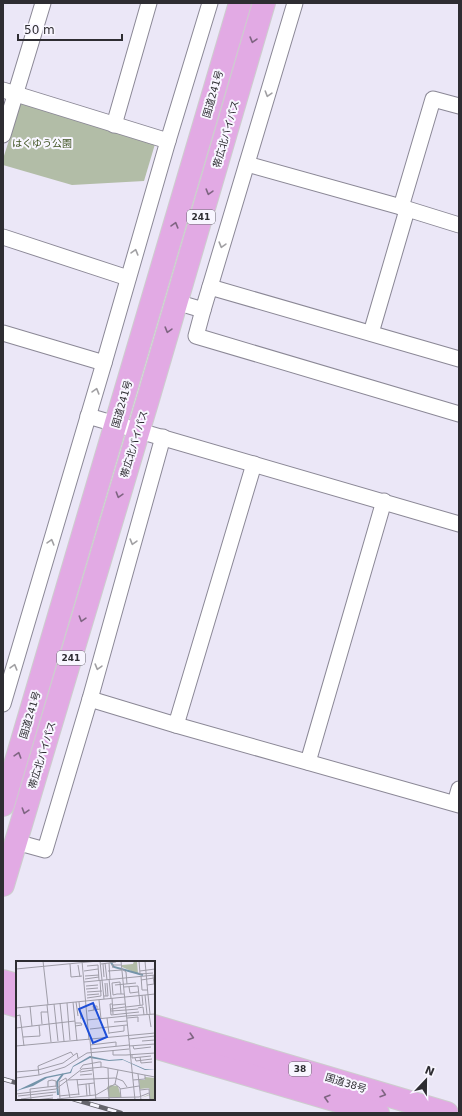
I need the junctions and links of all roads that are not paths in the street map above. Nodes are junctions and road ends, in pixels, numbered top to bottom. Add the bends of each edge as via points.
1 (43, 3) edge
2 (150, 3) edge
3 (210, 3) edge
4 (240, 3) edge
5 (264, 3) edge
6 (295, 3) edge
7 (9, 92) edge
8 (459, 106) edge
9 (114, 124) junction
10 (3, 135) edge
11 (168, 141) junction
12 (247, 164) junction
13 (404, 208) junction
14 (459, 225) edge
15 (3, 237) edge
16 (128, 278) junction
17 (210, 287) junction
18 (176, 302) junction
19 (204, 310) junction
20 (3, 333) edge
21 (371, 333) junction
22 (459, 359) edge
23 (104, 363) junction
24 (459, 414) edge
25 (88, 416) junction
26 (116, 424) junction
27 (138, 430) junction
28 (163, 437) junction
29 (254, 464) junction
30 (384, 501) junction
31 (459, 524) edge
32 (90, 699) junction
33 (3, 704) edge
34 (176, 725) junction
35 (308, 762) junction
36 (459, 789) edge
37 (457, 804) edge
38 (3, 805) edge
39 (16, 842) junction
40 (3, 885) edge
41 (3, 981) edge
42 (16, 985) edge
43 (3, 1002) edge
44 (16, 1006) edge
45 (155, 1026) edge
46 (155, 1047) edge
47 (378, 1113) edge
48 (447, 1113) edge

1 - 7 street
2 - 9 street
3 - 11 street
26 -> 4 highway, 国道241号 / 241
5 -> 18 highway, 帯広北バイパス / 241
6 -> 12 street
7 - 9 street
7 - 10 street
8 - 13 street via 433,100
9 - 11 street
16 -> 11 street
12 - 13 street
12 -> 17 street
13 - 14 street
13 - 21 street
15 - 16 street
16 - 23 street
17 - 19 street
17 - 21 street
18 - 19 street
18 -> 27 highway, 帯広北バイパス / 241
19 - 24 street via 196,336
20 - 23 street
21 - 22 street
25 -> 23 street
25 - 26 street
33 -> 25 street
26 - 27 street
38 -> 26 highway, 国道241号 / 241
27 - 28 street
27 -> 39 highway, 帯広北バイパス / 241
28 - 29 street
28 -> 32 street
29 - 30 street
29 - 34 street
30 - 31 street
30 - 35 street
32 - 34 street
32 - 39 street via 45,850
34 - 35 street
35 - 37 street
36 - 37 street
39 - 40 highway, 帯広北バイパス / 241
41 - 42 highway
43 - 44 highway
45 -> 48 highway, 国道38号 / 38
47 -> 46 highway, 国道38号 / 38

